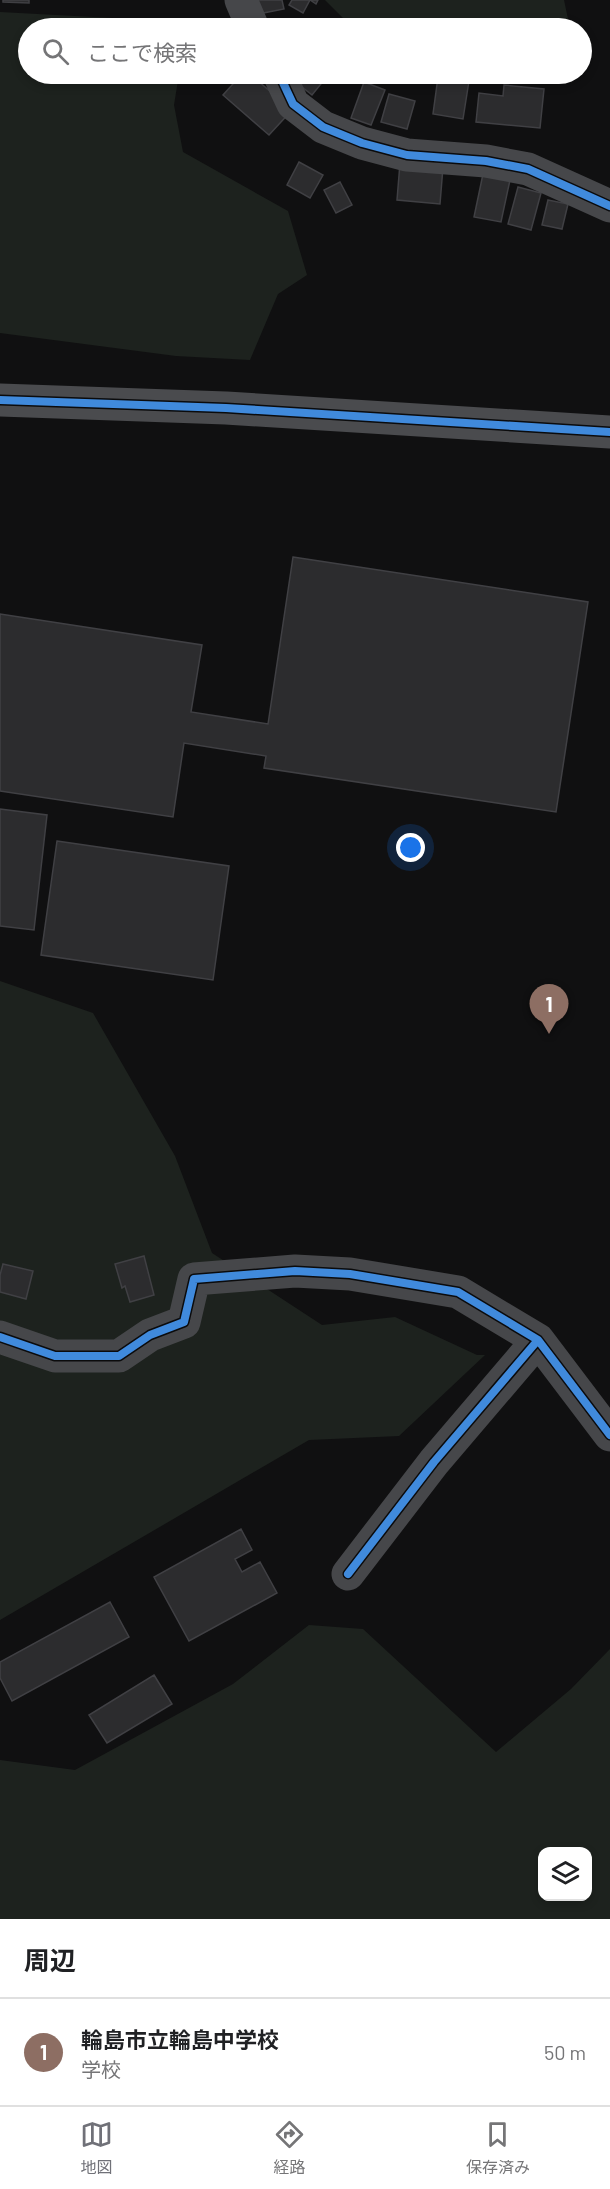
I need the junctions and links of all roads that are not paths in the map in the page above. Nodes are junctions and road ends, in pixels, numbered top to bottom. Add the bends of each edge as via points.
1 (241, 0) edge
2 (249, 18) edge
3 (284, 84) edge
4 (610, 206) edge
5 (0, 400) edge
6 (610, 432) edge
7 (0, 1337) edge
8 (538, 1340) junction
9 (610, 1435) edge
10 (348, 1574) dead end

1 - 2 street
3 - 4 street via 293,104 323,127 362,143 407,155 486,161 528,169
5 - 6 street via 226,408
7 - 8 street via 55,1356 118,1356 150,1335 184,1322 194,1279 295,1271 350,1274 458,1292
8 - 9 street
8 - 10 street via 434,1461

